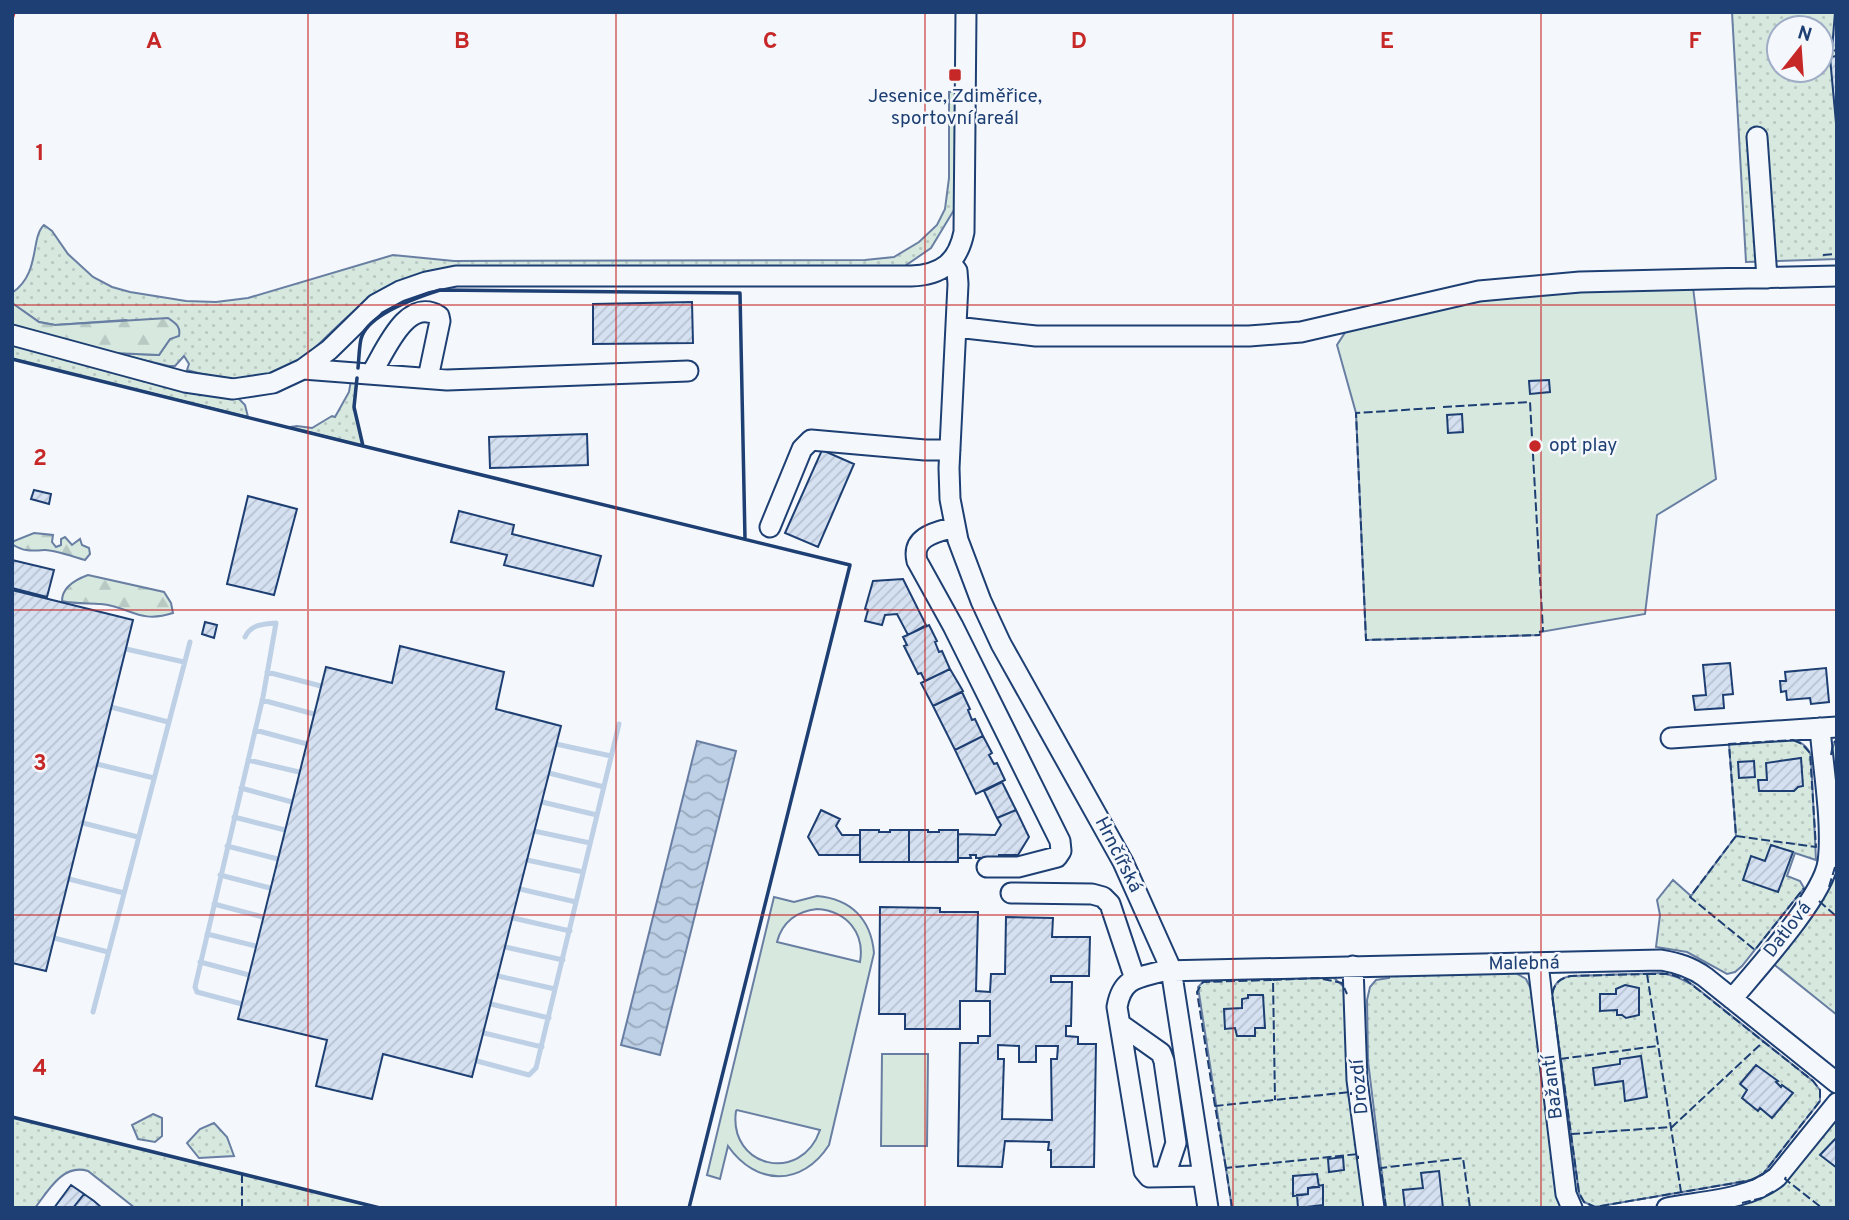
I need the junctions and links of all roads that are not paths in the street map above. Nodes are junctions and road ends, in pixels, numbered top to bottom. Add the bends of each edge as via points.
1 (966, 12) edge
2 (1758, 137) dead end
3 (951, 262) junction
4 (1837, 276) edge
5 (1767, 278) junction
6 (956, 327) junction
7 (12, 335) edge
8 (303, 369) junction
9 (688, 371) dead end
10 (371, 374) junction
11 (428, 378) junction
12 (950, 450) junction
13 (770, 527) dead end
14 (955, 527) junction
15 (1828, 727) edge
16 (1671, 738) dead end
17 (988, 867) dead end
18 (1010, 893) dead end
19 (1538, 964) junction
20 (1353, 966) junction
21 (1171, 969) junction
22 (1135, 979) junction
23 (1732, 999) junction
24 (1120, 1024) junction
25 (1837, 1083) edge
26 (1837, 1103) edge
27 (1203, 1176) junction
28 (1165, 1177) junction
29 (1208, 1208) edge
30 (1374, 1208) edge
31 (1572, 1208) edge
32 (1667, 1208) edge

1 - 3 street via 965,219 962,242
2 - 5 street
3 - 6 street, Hrnčířská via 958,277
3 - 8 street via 939,272 921,275 456,276 400,291 376,304
4 - 5 street
5 - 6 street via 1580,282 1479,290 1301,332 1249,336 1036,336
6 - 12 street, Hrnčířská
7 - 8 street via 185,382 233,389 272,383
8 - 10 street
9 - 11 street
10 - 11 street
10 - 11 street via 401,326 428,310 440,321
12 - 13 street via 811,440 802,449
12 - 14 street, Hrnčířská
14 - 17 street via 923,538 916,550 917,561 1060,841 1061,851 1057,857 1018,867
14 - 21 street, Hrnčířská via 1001,644 1112,841
15 - 16 street, Datlová
15 - 23 street, Datlová via 1828,864 1817,892
18 - 22 street via 1103,897 1110,904
19 - 20 street, Malebná
19 - 23 street, Malebná via 1674,962 1695,970
19 - 31 street, Bažantí via 1566,1194
20 - 21 street, Malebná
20 - 30 street, Drozdí via 1357,1080
21 - 22 street, Malebná
21 - 27 street, Hrnčířská
22 - 24 street via 1119,994
23 - 25 street, Malebná
24 - 28 street via 1144,1171 1149,1177
24 - 28 street via 1161,1053 1164,1061 1176,1143
26 - 32 street via 1767,1185
27 - 28 street
27 - 29 street, Hrnčířská

